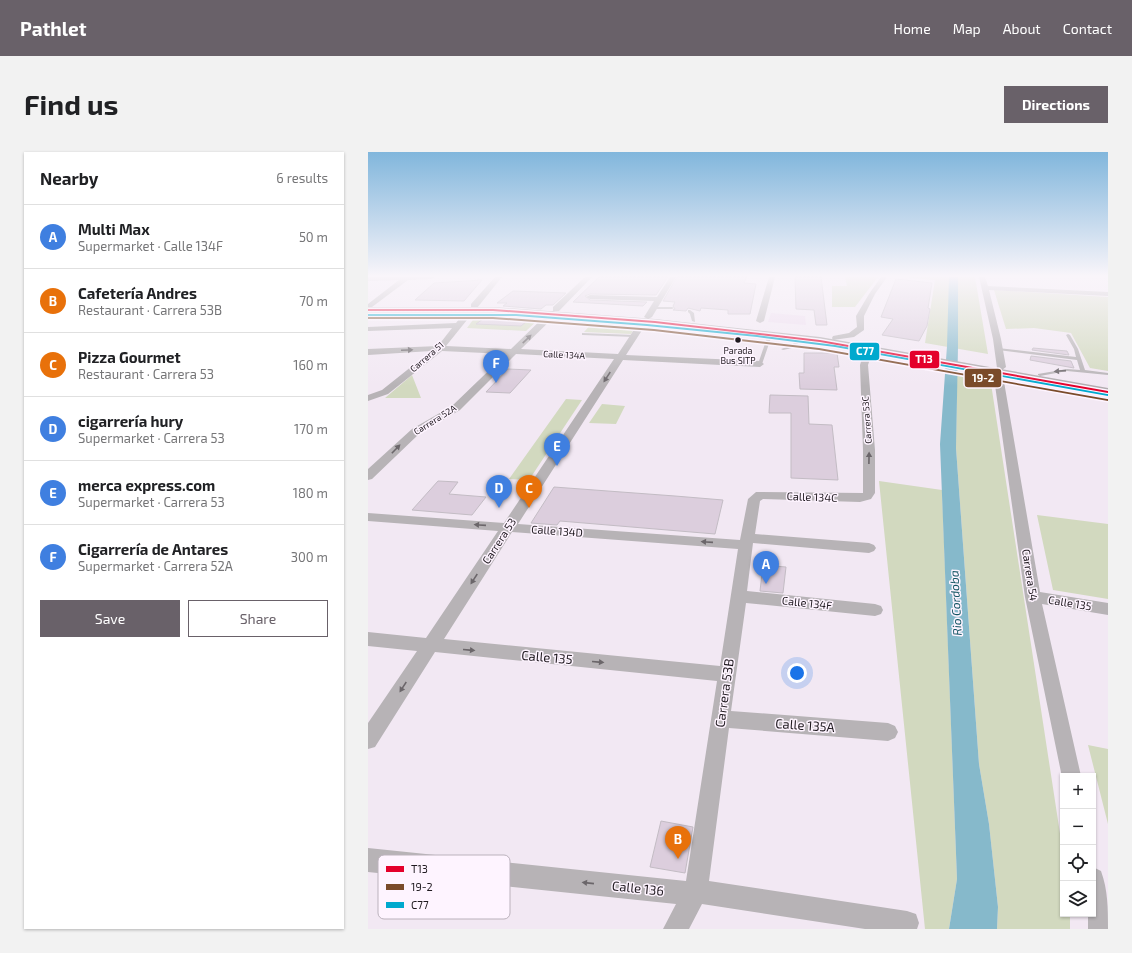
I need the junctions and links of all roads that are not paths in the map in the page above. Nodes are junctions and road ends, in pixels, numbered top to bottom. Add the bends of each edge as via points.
1 (469, 313) edge
2 (553, 313) edge
3 (608, 313) edge
4 (654, 313) edge
5 (692, 313) edge
6 (762, 313) edge
7 (861, 313) edge
8 (990, 313) edge
9 (648, 315) junction
10 (694, 321) junction
11 (760, 321) dead end
12 (459, 325) junction
13 (368, 329) edge
14 (583, 334) dead end
15 (770, 335) junction
16 (1068, 335) dead end
17 (634, 336) junction
18 (803, 338) junction
19 (836, 338) junction
20 (440, 348) junction
21 (783, 349) dead end
22 (998, 349) junction
23 (878, 350) junction
24 (368, 352) edge
25 (514, 352) junction
26 (620, 357) junction
27 (934, 358) junction
28 (1079, 359) junction
29 (760, 364) joint
30 (999, 369) junction
31 (1083, 371) junction
32 (1040, 374) junction
33 (1108, 374) edge
34 (1108, 387) edge
35 (1108, 392) edge
36 (372, 397) edge
37 (368, 476) edge
38 (867, 496) joint
39 (758, 497) joint
40 (368, 517) edge
41 (508, 528) junction
42 (746, 542) junction
43 (869, 548) dead end
44 (738, 596) junction
45 (1033, 597) junction
46 (875, 610) dead end
47 (1108, 610) edge
48 (368, 639) edge
49 (430, 646) junction
50 (727, 674) junction
51 (720, 719) junction
52 (888, 732) dead end
53 (368, 740) edge
54 (1070, 773) edge
55 (368, 860) edge
56 (378, 861) edge
57 (510, 875) edge
58 (1093, 881) edge
59 (696, 891) junction
60 (906, 923) dead end
61 (676, 929) edge
62 (1101, 929) edge

1 - 12 street, Carrera 51
25 -> 2 street, Carrera 52A
3 - 9 main road
4 - 9 lane
5 - 10 lane
6 - 11 street
7 - 19 street via 861,328 857,332
8 - 22 street, Carrera 54
9 - 10 main road
9 - 15 main road
9 - 17 street, Carrera 53
10 - 19 main road
12 - 13 street
12 - 20 street, Carrera 51
14 - 17 lane
15 - 18 main road
15 - 29 lane via 768,347
16 - 28 lane
17 - 26 street, Carrera 53
18 - 21 lane via 791,347
18 - 23 main road
19 - 27 main road
24 -> 20 street, Calle 134A
20 - 25 street, Calle 134A
20 - 36 street, Carrera 51 via 385,392
22 - 28 lane
22 - 30 street, Carrera 54
23 - 27 main road
38 -> 23 street, Carrera 53C via 869,450 864,365 866,358
25 - 26 street, Calle 134A
37 -> 25 street, Carrera 52A via 416,431 456,408
26 - 29 street, Calle 134A
26 -> 41 street, Carrera 53
27 - 30 main road
28 - 31 lane
30 - 32 main road
30 - 35 main road
30 - 45 street, Carrera 54
31 -> 32 lane via 1053,371
31 - 33 lane
32 - 34 main road
38 - 39 street, Calle 134C
39 - 42 street, Carrera 53B via 754,500
41 -> 40 street, Calle 134D
42 -> 41 street, Calle 134D
41 -> 49 street, Carrera 53
42 - 43 street, Calle 134D
42 - 44 street, Carrera 53B
44 - 46 street, Calle 134F
44 - 50 street, Carrera 53B
45 - 47 street, Calle 135
45 - 54 street, Carrera 54
48 - 49 street, Calle 135
49 -> 50 street, Calle 135
49 -> 53 street, Carrera 53
50 - 51 street, Carrera 53B
51 - 52 street, Calle 135A
51 - 59 street, Carrera 53B
56 -> 55 street, Calle 136
59 -> 57 street, Calle 136 via 689,893
58 - 62 street
59 - 60 street, Calle 136
59 - 61 street, Carrera 53B

